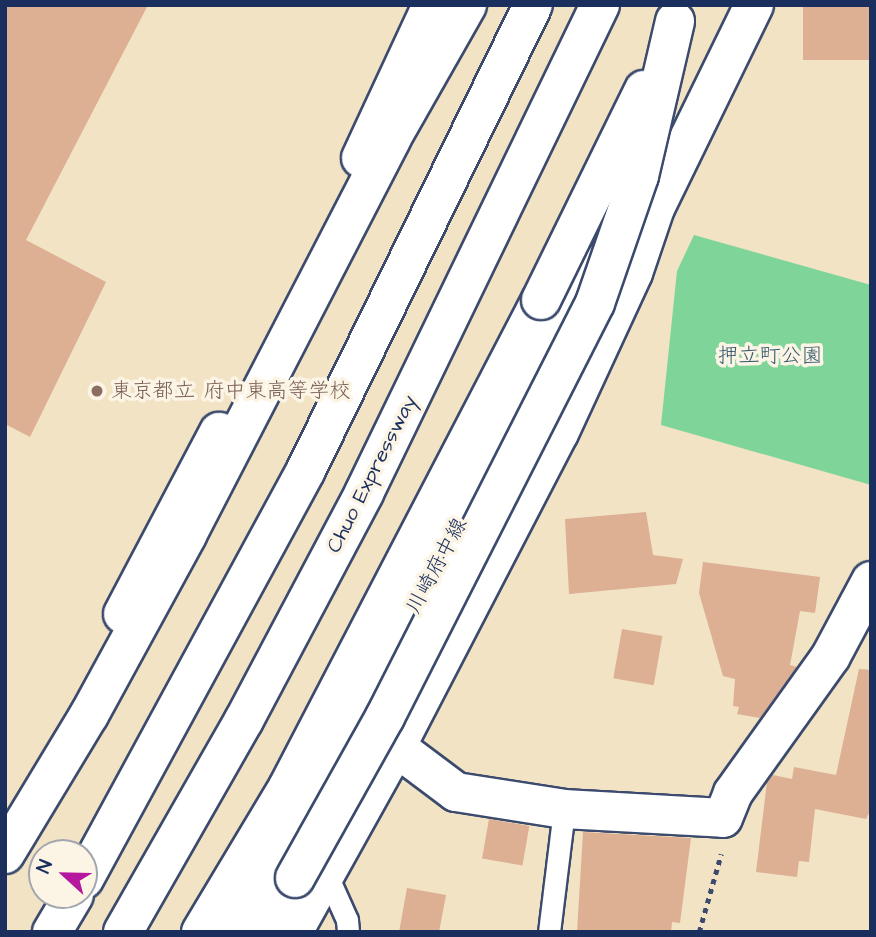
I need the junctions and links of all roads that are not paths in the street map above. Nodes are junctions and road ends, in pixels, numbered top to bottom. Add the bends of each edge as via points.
1 (432, 5) edge
2 (467, 5) edge
3 (533, 5) edge
4 (600, 5) edge
5 (754, 5) edge
6 (679, 13) edge
7 (655, 208) junction
8 (462, 519) junction
9 (505, 540) junction
10 (871, 581) edge
11 (396, 747) junction
12 (564, 809) junction
13 (5, 820) edge
14 (98, 853) edge
15 (5, 854) edge
16 (311, 876) junction
17 (66, 909) edge
18 (52, 932) edge
19 (123, 932) edge
20 (201, 932) edge
21 (226, 932) edge
22 (263, 932) edge
23 (293, 932) edge
24 (348, 932) edge
25 (549, 932) edge

1 - 13 main road via 305,270 82,691
2 - 15 main road via 391,139 89,715
3 - 14 main road via 306,470
4 - 19 main road, Chuo Expressway via 364,493 244,720
5 - 7 main road, 川崎府中線
6 - 16 main road, bridge via 639,176 595,303 385,717
6 - 20 main road, bridge via 541,300 307,751
7 - 8 main road, 川崎府中線 via 589,275 574,298
7 - 9 main road, 川崎府中線 via 633,273
8 - 9 main road
8 - 21 main road, 川崎府中線 via 317,787
9 - 11 main road, 川崎府中線
10 - 12 main road via 831,656 733,793 723,818
11 - 12 main road via 456,792
11 - 16 main road, 川崎府中線
12 - 25 lane
16 - 22 main road
16 - 23 main road, 川崎府中線
16 - 24 lane via 348,920
17 - 18 main road

